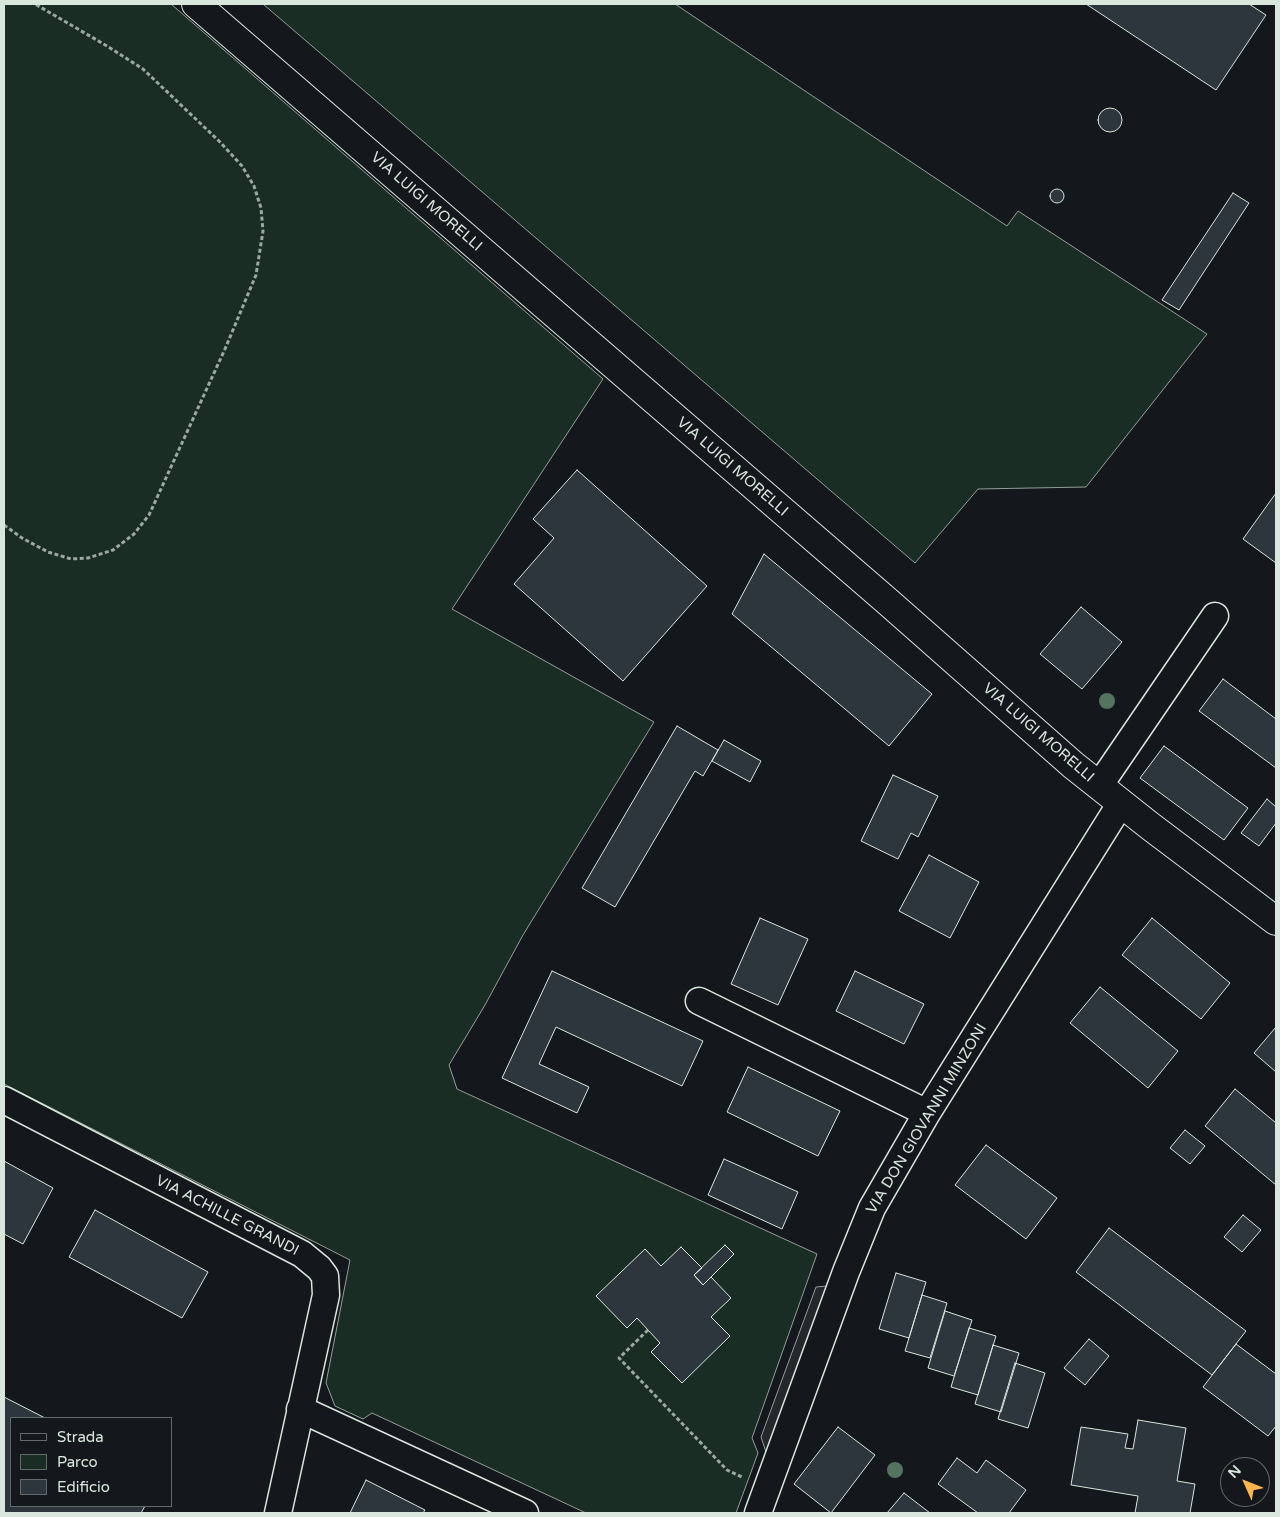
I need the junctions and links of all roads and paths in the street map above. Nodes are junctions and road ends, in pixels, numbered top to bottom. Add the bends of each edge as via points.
1 (35, 4) edge
2 (196, 4) edge
3 (4, 525) edge
4 (1215, 616) dead end
5 (1100, 786) junction
6 (1121, 803) junction
7 (1276, 921) edge
8 (700, 1000) dead end
9 (4, 1100) edge
10 (927, 1113) junction
11 (648, 1330) dead end
12 (300, 1409) junction
13 (748, 1479) dead end
14 (763, 1511) edge
15 (278, 1513) edge
16 (525, 1513) edge

1 - 3 path via 143,70 220,142 242,166 254,186 261,208 263,231 256,275 149,515 134,534 113,550 88,558 71,559 48,552
2 - 5 street, VIA LUIGI MORELLI
4 - 5 street
5 - 6 street, VIA LUIGI MORELLI
6 - 7 street, VIA LUIGI MORELLI
6 - 10 street, VIA DON GIOVANNI MINZONI
8 - 10 street
9 - 12 street, VIA ACHILLE GRANDI via 302,1254 319,1268 325,1276 326,1295
10 - 14 street, VIA DON GIOVANNI MINZONI via 872,1208 846,1272
11 - 13 path via 620,1358 727,1470
12 - 15 street, VIA ACHILLE GRANDI
12 - 16 street

